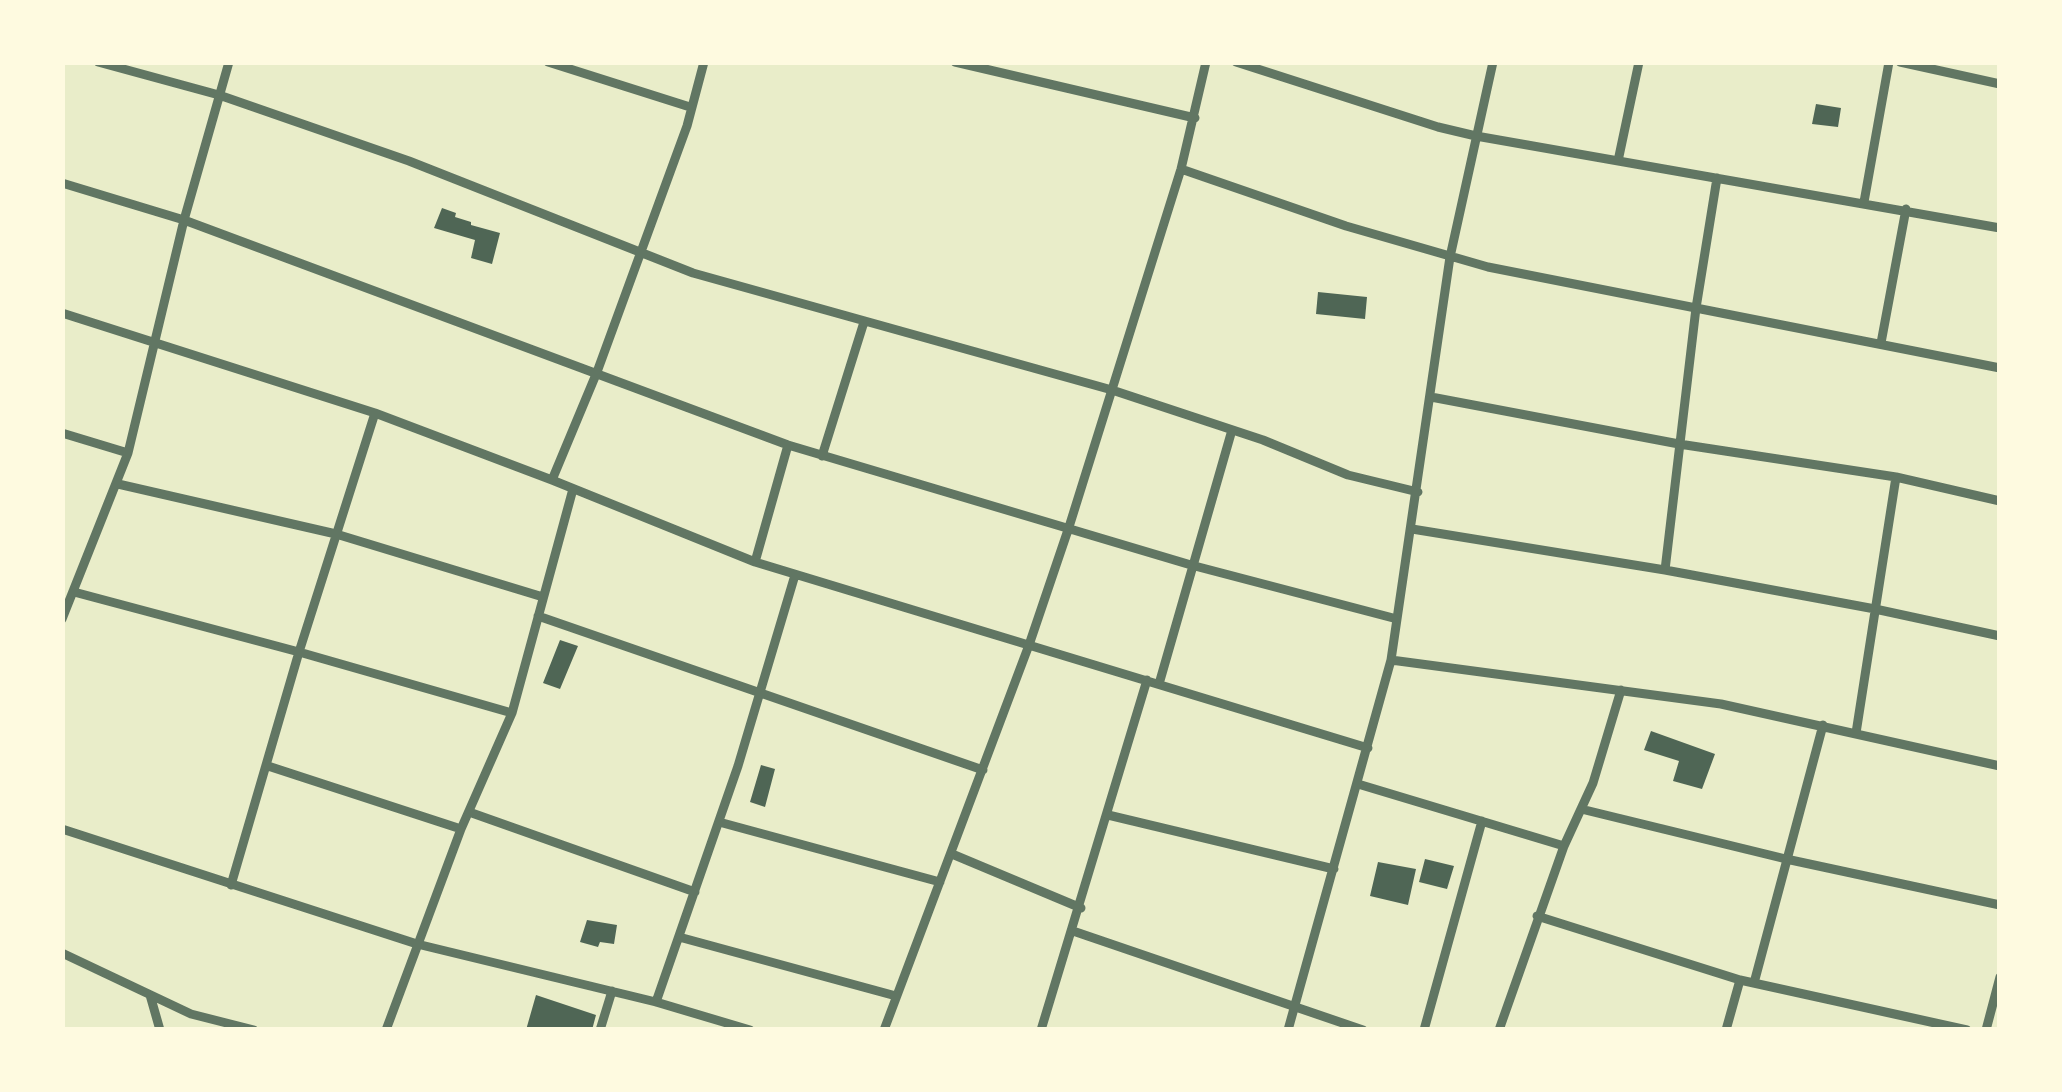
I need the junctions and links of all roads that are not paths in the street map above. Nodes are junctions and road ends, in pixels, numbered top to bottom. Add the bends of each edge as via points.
1 (98, 62) edge
2 (228, 62) edge
3 (548, 62) edge
4 (704, 62) edge
5 (954, 62) edge
6 (1206, 62) edge
7 (1236, 62) edge
8 (1492, 62) edge
9 (1638, 62) edge
10 (1889, 62) edge
11 (1900, 62) edge
12 (2000, 84) edge
13 (219, 95) junction
14 (690, 107) junction
15 (1195, 118) junction
16 (1476, 136) junction
17 (1618, 161) junction
18 (1181, 169) junction
19 (1717, 178) junction
20 (62, 183) edge
21 (1864, 202) junction
22 (1906, 209) junction
23 (184, 220) junction
24 (2000, 228) edge
25 (640, 254) junction
26 (1450, 257) junction
27 (1696, 308) junction
28 (62, 313) edge
29 (864, 322) junction
30 (1881, 343) junction
31 (154, 344) junction
32 (2000, 368) edge
33 (597, 372) junction
34 (1112, 390) junction
35 (1431, 396) junction
36 (374, 414) junction
37 (1232, 430) junction
38 (62, 433) edge
39 (1679, 444) junction
40 (788, 445) junction
41 (128, 453) junction
42 (822, 456) junction
43 (1896, 478) junction
44 (552, 480) junction
45 (118, 484) junction
46 (573, 489) junction
47 (1418, 492) junction
48 (2000, 502) edge
49 (1069, 527) junction
50 (1412, 529) junction
51 (336, 534) junction
52 (755, 562) junction
53 (1191, 566) junction
54 (1665, 570) junction
55 (795, 575) junction
56 (74, 592) junction
57 (543, 597) junction
58 (1875, 608) junction
59 (538, 616) junction
60 (1397, 619) junction
61 (62, 620) edge
62 (2000, 636) edge
63 (1029, 645) junction
64 (299, 652) junction
65 (1391, 660) junction
66 (1147, 680) junction
67 (1159, 684) junction
68 (1621, 690) junction
69 (760, 694) junction
70 (512, 713) junction
71 (1823, 725) junction
72 (1856, 733) junction
73 (1368, 748) junction
74 (268, 766) junction
75 (2000, 766) edge
76 (983, 770) junction
77 (1358, 784) junction
78 (1581, 809) junction
79 (468, 812) junction
80 (1108, 816) junction
81 (1482, 821) junction
82 (719, 822) junction
83 (62, 829) edge
84 (462, 829) junction
85 (1564, 846) junction
86 (952, 854) junction
87 (1786, 859) junction
88 (1334, 869) junction
89 (940, 882) junction
90 (231, 886) junction
91 (695, 892) junction
92 (2000, 905) edge
93 (1080, 908) junction
94 (1536, 916) junction
95 (1073, 931) junction
96 (680, 936) junction
97 (418, 944) junction
98 (62, 953) edge
99 (2000, 977) edge
100 (1740, 980) junction
101 (1754, 983) junction
102 (612, 991) junction
103 (150, 995) junction
104 (896, 996) junction
105 (656, 1002) junction
106 (1294, 1008) junction
107 (160, 1030) edge
108 (254, 1030) edge
109 (386, 1030) edge
110 (600, 1030) edge
111 (750, 1030) edge
112 (884, 1030) edge
113 (1042, 1030) edge
114 (1288, 1030) edge
115 (1363, 1030) edge
116 (1424, 1030) edge
117 (1499, 1030) edge
118 (1726, 1030) edge
119 (1967, 1030) edge
120 (1986, 1030) edge

1 - 13 street
2 - 13 street
3 - 14 street
4 - 14 street
5 - 15 street
6 - 15 street
7 - 16 street
8 - 16 street
9 - 17 street
10 - 21 street
11 - 12 street
13 - 23 street
13 - 25 street via 409,160
14 - 25 street
15 - 18 street
16 - 17 street
16 - 26 street
17 - 19 street
18 - 26 street
18 - 34 street
19 - 21 street
19 - 27 street
20 - 23 street
21 - 22 street
22 - 24 street
22 - 30 street
23 - 31 street
23 - 33 street
25 - 29 street
25 - 33 street
26 - 27 street
26 - 35 street
27 - 30 street
27 - 39 street
28 - 31 street
29 - 34 street
29 - 42 street
30 - 32 street
31 - 36 street
31 - 41 street
33 - 40 street
33 - 44 street
34 - 37 street
34 - 49 street
35 - 39 street
35 - 47 street
36 - 44 street
36 - 51 street
37 - 47 street via 1348,475
37 - 53 street
38 - 41 street
39 - 43 street
39 - 54 street
40 - 42 street
40 - 52 street
41 - 45 street
42 - 49 street
43 - 48 street
43 - 58 street
44 - 46 street
45 - 51 street
45 - 56 street
46 - 52 street
46 - 57 street
47 - 50 street
49 - 53 street
49 - 63 street
50 - 54 street
50 - 60 street
51 - 57 street
51 - 64 street
52 - 55 street
53 - 60 street
53 - 67 street
54 - 58 street
55 - 63 street
55 - 69 street
56 - 61 street
56 - 64 street
57 - 59 street
58 - 62 street
58 - 72 street
59 - 69 street
59 - 70 street
60 - 65 street
63 - 66 street
63 - 76 street
64 - 70 street
64 - 74 street
65 - 68 street
65 - 73 street
66 - 67 street
66 - 80 street
67 - 73 street
68 - 71 street
68 - 78 street
69 - 76 street
69 - 82 street
70 - 79 street
71 - 72 street
71 - 87 street
72 - 75 street
73 - 77 street
74 - 84 street
74 - 90 street
76 - 86 street
77 - 81 street
77 - 88 street
78 - 85 street
78 - 87 street
79 - 84 street
79 - 91 street
80 - 88 street
80 - 93 street
81 - 85 street
81 - 116 street
82 - 89 street
82 - 91 street
83 - 90 street
84 - 97 street
85 - 94 street
86 - 89 street
86 - 93 street
87 - 92 street
87 - 101 street
88 - 106 street
89 - 104 street
90 - 97 street
91 - 96 street
93 - 95 street
94 - 100 street
94 - 117 street
95 - 106 street
95 - 113 street
96 - 104 street
96 - 105 street
97 - 102 street
97 - 109 street
98 - 103 street
99 - 120 street
100 - 101 street
100 - 118 street
101 - 119 street
102 - 105 street
102 - 110 street
103 - 107 street
103 - 108 street
104 - 112 street
105 - 111 street
106 - 114 street
106 - 115 street

